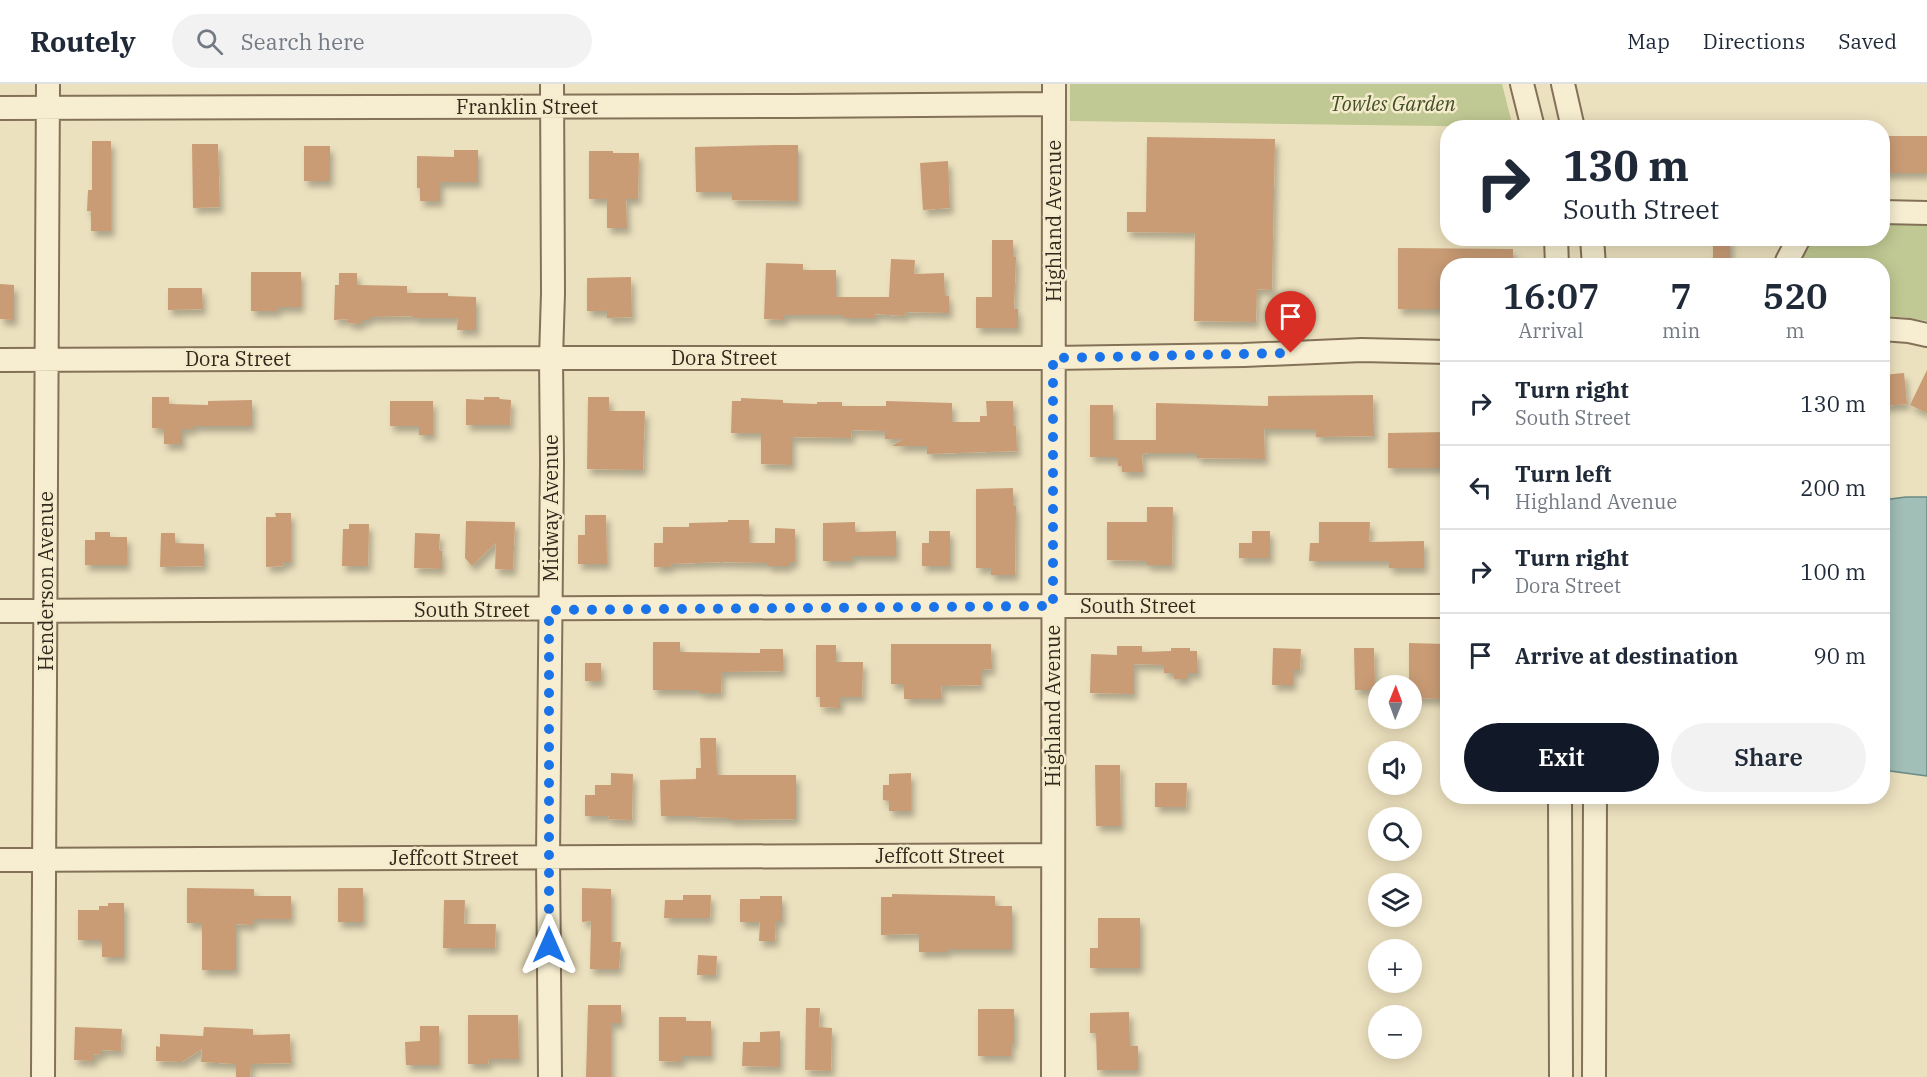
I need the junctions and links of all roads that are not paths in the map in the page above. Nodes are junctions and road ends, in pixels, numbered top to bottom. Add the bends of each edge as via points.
1 (48, 84) edge
2 (552, 84) edge
3 (1522, 84) edge
4 (1563, 84) edge
5 (1054, 94) edge
6 (552, 106) junction
7 (48, 107) junction
8 (0, 108) edge
9 (1531, 120) edge
10 (1571, 120) edge
11 (1890, 212) edge
12 (1927, 213) edge
13 (1890, 330) edge
14 (1927, 335) edge
15 (1440, 352) edge
16 (551, 358) junction
17 (1053, 358) junction
18 (0, 360) edge
19 (47, 360) junction
20 (1053, 606) junction
21 (1440, 606) edge
22 (549, 610) junction
23 (0, 611) edge
24 (46, 611) junction
25 (1560, 804) edge
26 (1595, 804) edge
27 (1052, 855) junction
28 (548, 856) junction
29 (0, 860) edge
30 (44, 860) junction
31 (43, 1077) edge
32 (550, 1077) edge
33 (1053, 1077) edge
34 (1561, 1077) edge
35 (1594, 1077) edge

1 - 7 street, Henderson Avenue
2 - 6 street, Midway Avenue
3 - 9 street
4 - 10 street
5 - 6 street, Franklin Street
5 - 17 street, Highland Avenue
6 - 7 street, Franklin Street
6 - 16 street, Midway Avenue
7 - 8 street, Franklin Street
7 - 19 street, Henderson Avenue
11 - 12 street
13 - 14 street
15 - 17 street, Dora Street via 1362,350
16 - 17 street, Dora Street
16 - 19 street, Dora Street
16 - 22 street, Midway Avenue
17 - 20 street, Highland Avenue
18 - 19 street, Dora Street
19 - 24 street, Henderson Avenue
20 - 21 street, South Street
20 - 22 street, South Street
20 - 27 street, Highland Avenue
22 - 24 street, South Street
22 - 28 street, Midway Avenue
23 - 24 street, South Street
24 - 30 street, Henderson Avenue
25 - 34 street
26 - 35 street
27 - 28 street, Jeffcott Street
27 - 33 street, Highland Avenue
28 - 30 street, Jeffcott Street
28 - 32 street, Midway Avenue
29 - 30 street, Jeffcott Street
30 - 31 street, Henderson Avenue

